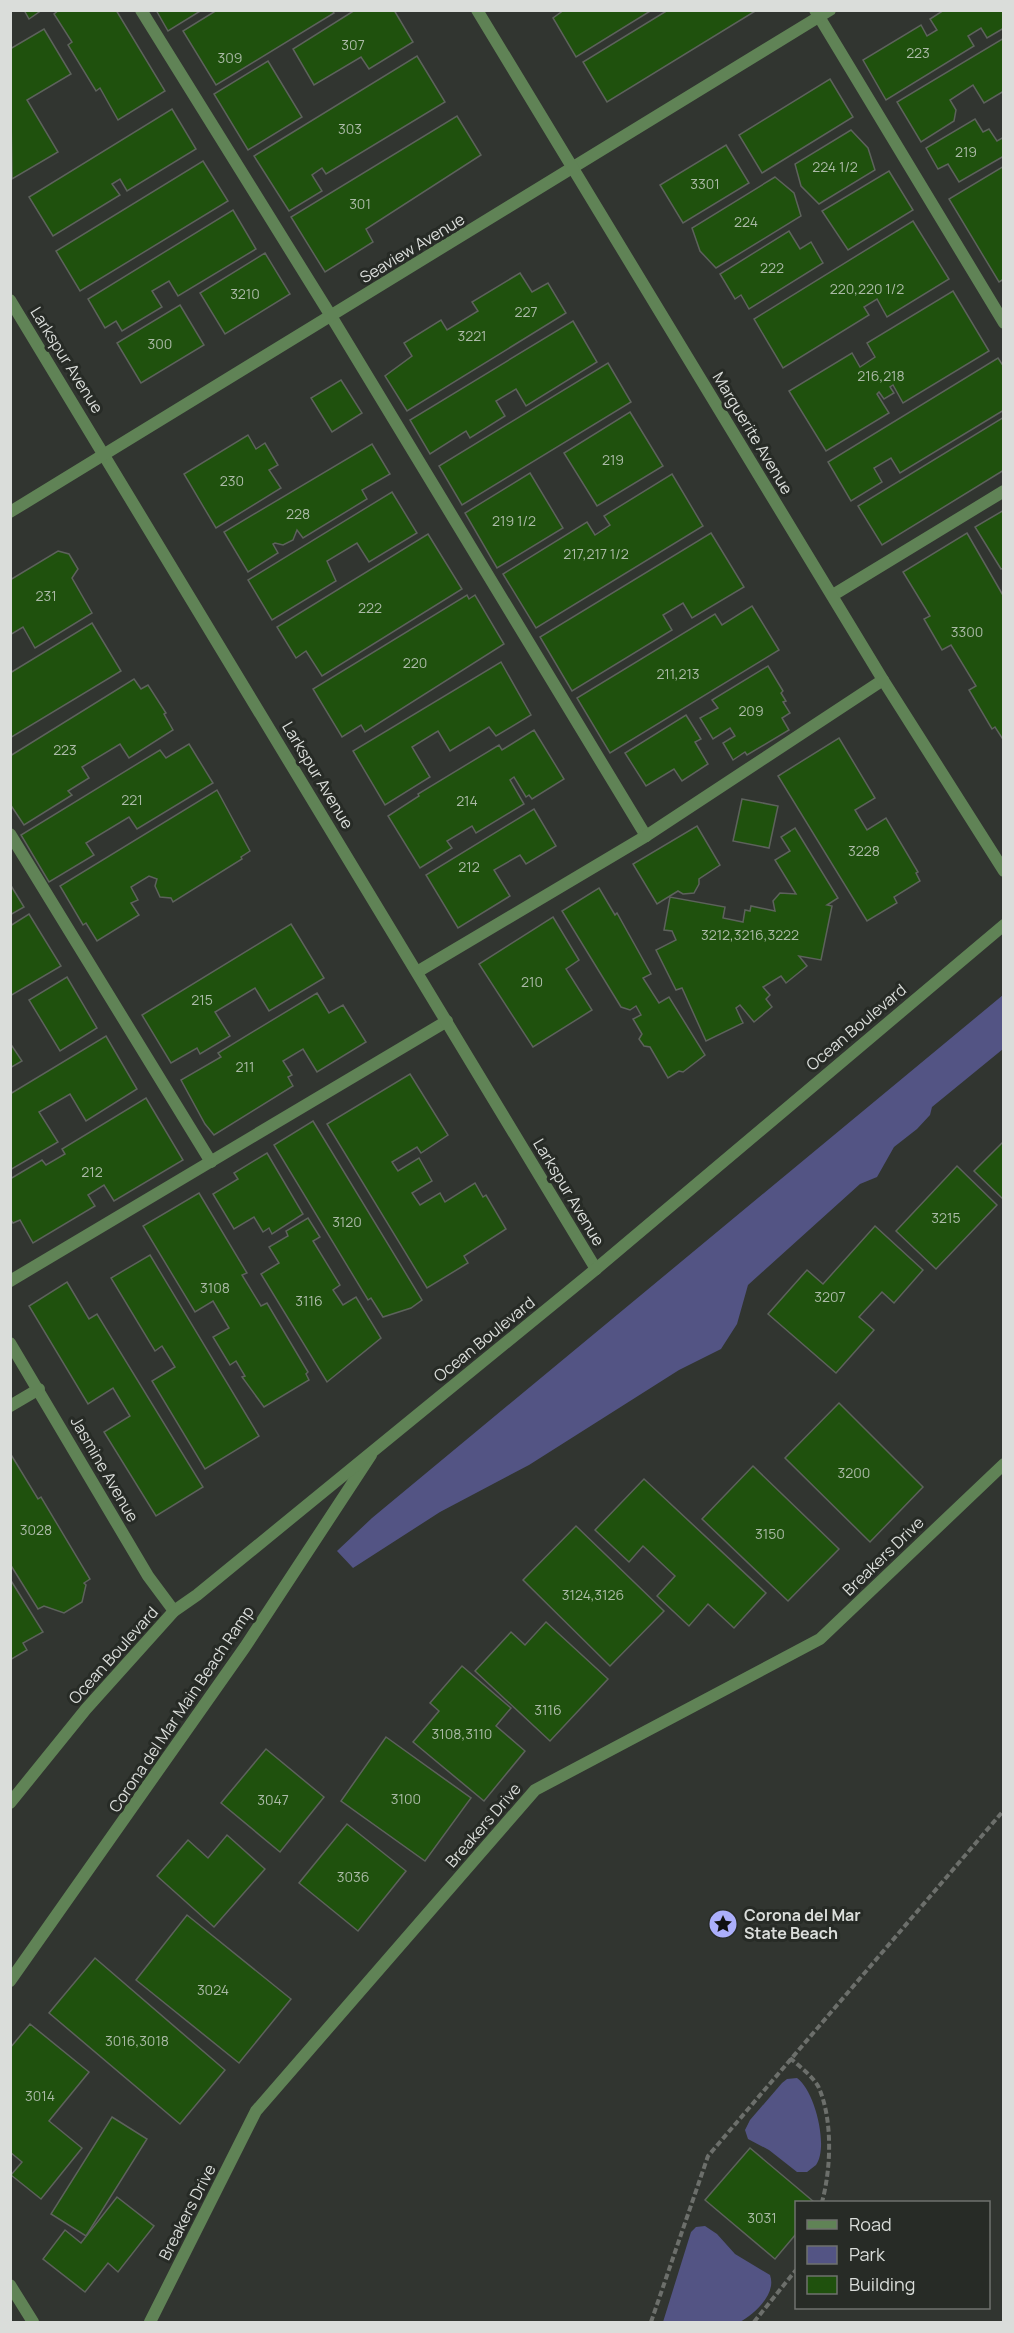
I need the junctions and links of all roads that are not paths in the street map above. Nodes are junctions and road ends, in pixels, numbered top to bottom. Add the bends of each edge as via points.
1 (141, 10) edge
2 (477, 10) edge
3 (830, 10) edge
4 (817, 14) edge
5 (574, 169) junction
6 (10, 300) edge
7 (331, 316) junction
8 (1004, 323) edge
9 (105, 454) junction
10 (1004, 491) edge
11 (10, 512) edge
12 (833, 595) junction
13 (883, 680) junction
14 (10, 834) edge
15 (646, 836) junction
16 (1004, 871) edge
17 (1004, 925) edge
18 (417, 972) junction
19 (447, 1021) junction
20 (211, 1162) junction
21 (596, 1269) junction
22 (10, 1281) edge
23 (10, 1343) edge
24 (39, 1389) junction
25 (10, 1406) edge
26 (373, 1452) junction
27 (1004, 1464) edge
28 (174, 1611) junction
29 (10, 1803) edge
30 (10, 1981) edge
31 (10, 2285) edge
32 (33, 2322) edge
33 (150, 2322) edge

1 - 7 street
2 - 5 street, Marguerite Avenue
3 - 4 street, Seaview Avenue
4 - 5 street, Seaview Avenue
4 - 8 street
5 - 7 street, Seaview Avenue
5 - 12 street, Marguerite Avenue
6 - 9 street, Larkspur Avenue
7 - 9 street, Seaview Avenue
7 - 15 street
9 - 11 street, Seaview Avenue
9 - 18 street, Larkspur Avenue
10 - 12 street
12 - 13 street, Marguerite Avenue
13 - 15 street
13 - 16 street, Marguerite Avenue
14 - 20 street
15 - 18 street
17 - 21 street, Ocean Boulevard
18 - 19 street, Larkspur Avenue
19 - 20 street
19 - 21 street, Larkspur Avenue
20 - 22 street
21 - 26 street, Ocean Boulevard
23 - 24 street, Jasmine Avenue
24 - 25 street
24 - 28 street, Jasmine Avenue via 148,1576
26 - 28 street, Ocean Boulevard
26 - 30 street, Corona del Mar Main Beach Ramp via 245,1647
27 - 33 street, Breakers Drive via 820,1639 535,1790 256,2111
28 - 29 street, Ocean Boulevard
31 - 32 street

